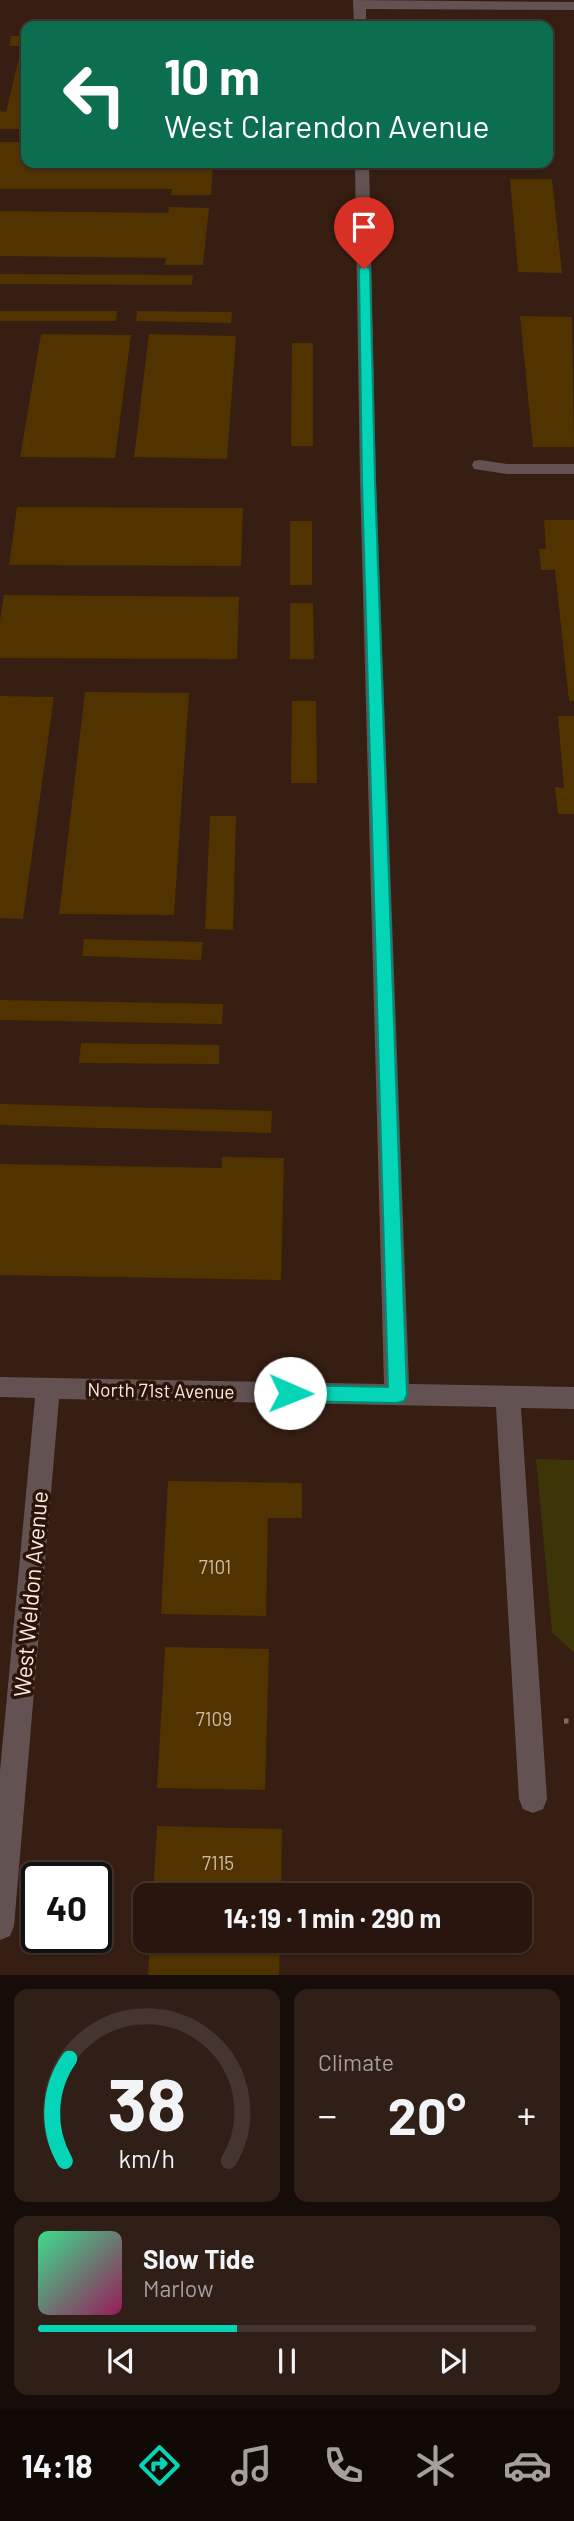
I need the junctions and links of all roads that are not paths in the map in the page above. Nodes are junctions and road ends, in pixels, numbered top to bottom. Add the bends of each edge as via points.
1 (359, 2) edge
2 (543, 3) edge
3 (574, 6) edge
4 (360, 21) edge
5 (362, 168) edge
6 (480, 465) dead end
7 (574, 469) edge
8 (0, 1387) edge
9 (48, 1388) junction
10 (397, 1395) junction
11 (508, 1397) junction
12 (574, 1398) edge
13 (533, 1799) dead end
14 (0, 1926) edge

1 - 2 street
1 - 4 street
2 - 3 street
5 - 10 street
6 - 7 street
8 - 9 street, North 71st Avenue
9 - 10 street, North 71st Avenue
9 - 14 street, West Weldon Avenue
10 - 11 street, North 71st Avenue
11 - 12 street, North 71st Avenue
11 - 13 street

